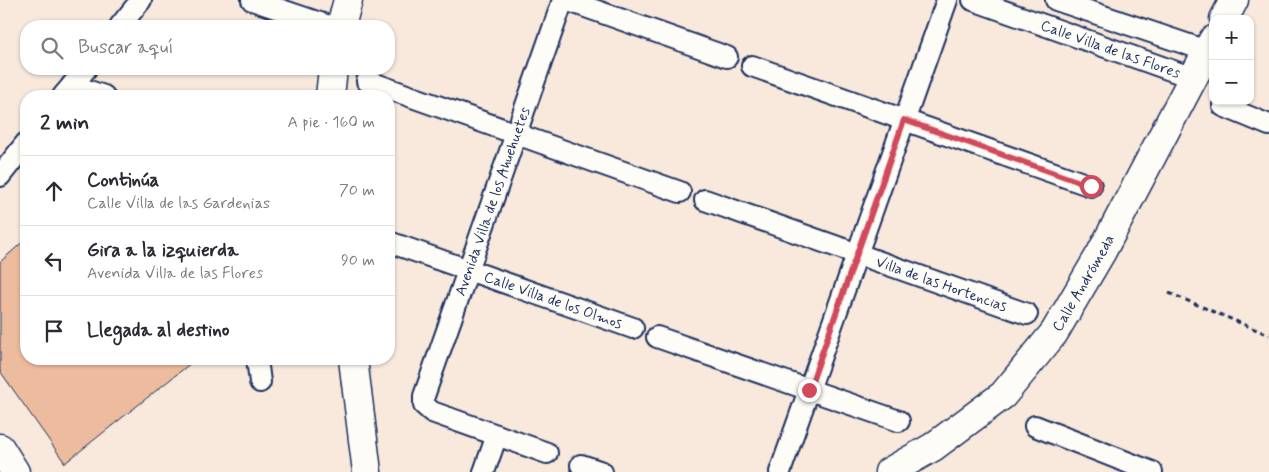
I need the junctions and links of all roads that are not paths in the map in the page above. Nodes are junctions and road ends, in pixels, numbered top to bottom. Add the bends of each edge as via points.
1 (141, 0) edge
2 (252, 0) edge
3 (564, 0) edge
4 (947, 0) edge
5 (973, 0) edge
6 (1056, 0) edge
7 (1234, 0) edge
8 (1226, 15) edge
9 (125, 20) edge
10 (311, 20) edge
11 (1209, 45) edge
12 (1209, 47) edge
13 (727, 57) dead end
14 (752, 66) dead end
15 (81, 75) edge
16 (332, 75) edge
17 (1193, 78) junction
18 (367, 81) dead end
19 (69, 90) edge
20 (331, 90) edge
21 (392, 90) edge
22 (395, 91) edge
23 (1223, 106) dead end
24 (904, 120) junction
25 (1269, 125) edge
26 (516, 134) junction
27 (20, 151) edge
28 (0, 176) edge
29 (1091, 186) dead end
30 (680, 192) dead end
31 (705, 200) dead end
32 (395, 244) edge
33 (857, 254) junction
34 (468, 270) junction
35 (1027, 314) dead end
36 (633, 328) dead end
37 (658, 337) dead end
38 (258, 365) edge
39 (354, 365) edge
40 (260, 382) dead end
41 (809, 390) junction
42 (899, 421) dead end
43 (1035, 426) dead end
44 (497, 435) junction
45 (0, 448) edge
46 (547, 452) dead end
47 (581, 465) dead end
48 (368, 470) edge
49 (15, 472) edge
50 (484, 472) edge
51 (602, 472) edge
52 (780, 472) edge
53 (889, 472) edge
54 (1152, 472) edge

1 - 9 street
2 - 10 street
3 - 13 street
3 - 26 street, Avenida Villa de los Ahuehuetes
4 - 24 street
5 - 17 street, Calle Villa de las Flores
6 - 11 street, Calle Villa de las Flores
7 - 8 main road
12 - 17 main road, Calle Andrómeda
14 - 24 street
15 - 19 street
16 - 20 main road
17 - 53 main road, Calle Andrómeda via 1101,253 1054,333 1003,395 933,447
18 - 21 street
22 - 26 street
23 - 25 street
24 - 29 street
24 - 33 street
26 - 30 street
26 - 34 street, Avenida Villa de los Ahuehuetes
27 - 28 street
31 - 33 street, Villa de las Hortencias
32 - 34 street, Calle Villa de los Olmos
33 - 35 street, Villa de las Hortencias
33 - 41 street
34 - 36 street, Calle Villa de los Olmos
34 - 44 street, Avenida Villa de los Ahuehuetes via 424,396 424,405 432,412
37 - 41 street
38 - 40 street
39 - 48 main road
41 - 42 street
41 - 52 street
43 - 54 street
44 - 46 street
44 - 50 street
45 - 49 main road
47 - 51 street

